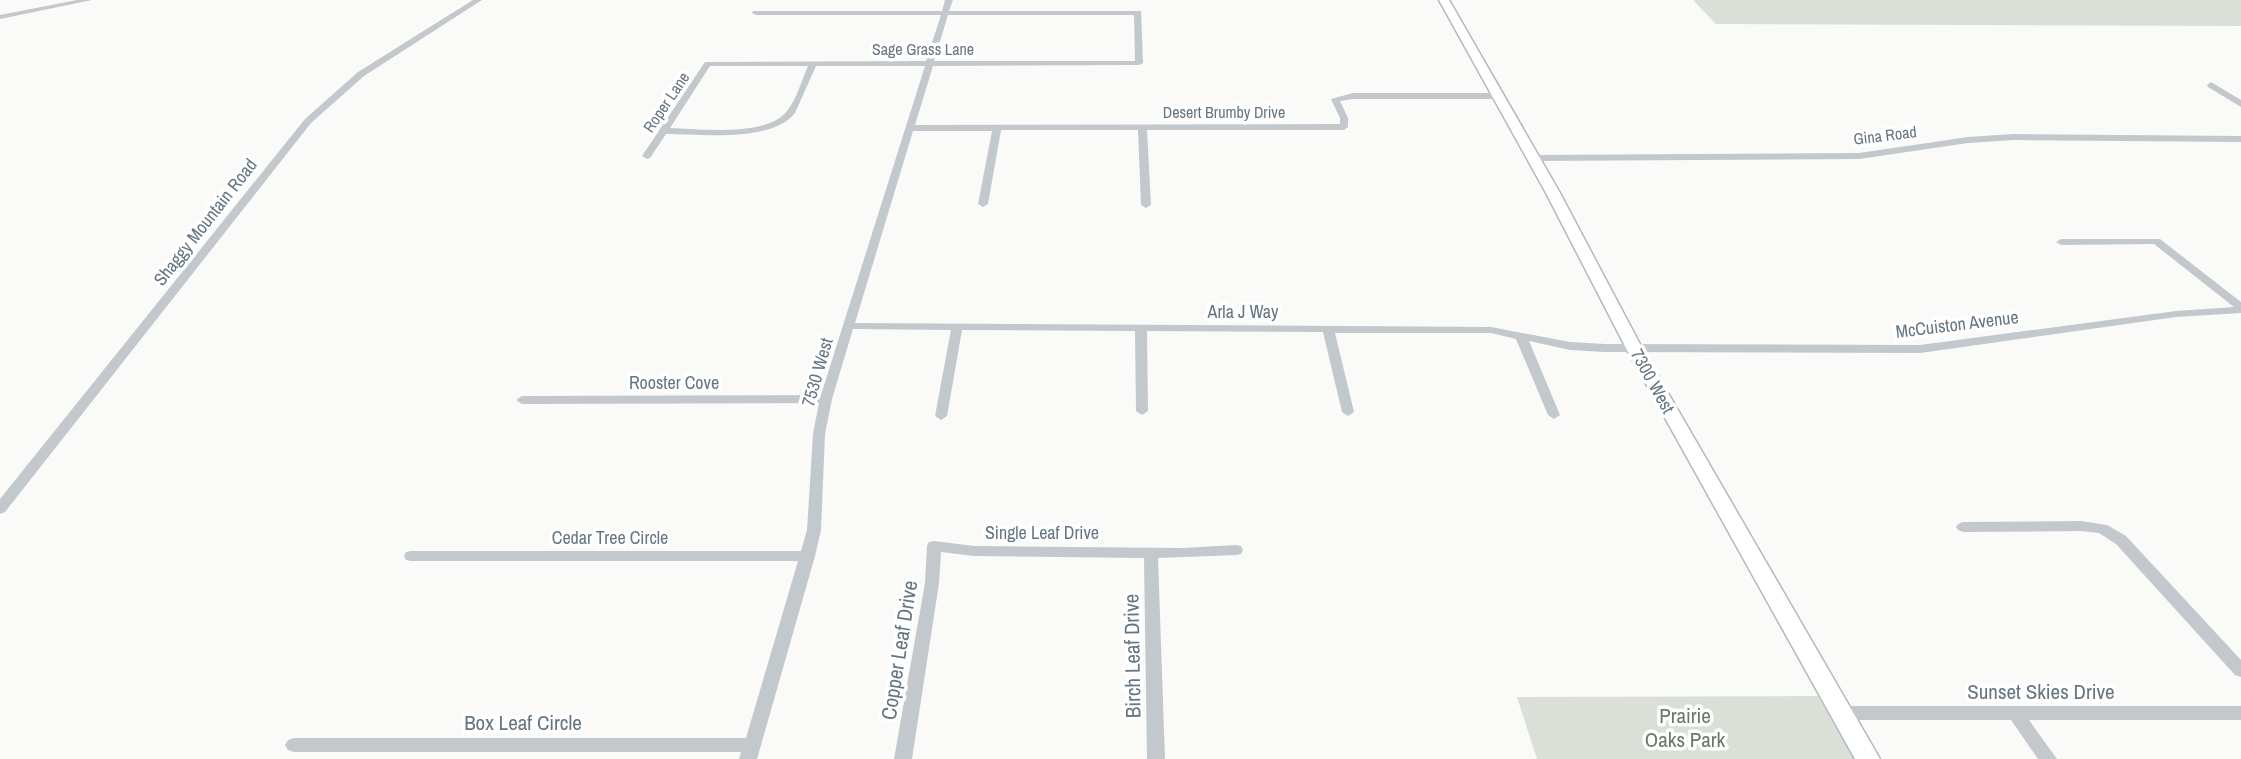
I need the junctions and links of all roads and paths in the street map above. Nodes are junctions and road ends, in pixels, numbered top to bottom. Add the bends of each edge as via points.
1 (88, 0) edge
2 (478, 0) edge
3 (1444, 0) edge
4 (946, 6) edge
5 (756, 13) dead end
6 (1138, 13) joint
7 (0, 17) edge
8 (813, 63) junction
9 (930, 63) junction
10 (1139, 63) joint
11 (708, 64) joint
12 (2211, 85) dead end
13 (1498, 96) junction
14 (2241, 104) edge
15 (911, 128) junction
16 (997, 128) junction
17 (1142, 128) junction
18 (663, 131) junction
19 (2241, 139) edge
20 (647, 156) dead end
21 (1534, 158) junction
22 (983, 204) dead end
23 (1146, 205) dead end
24 (2061, 243) dead end
25 (2241, 308) edge
26 (849, 326) junction
27 (957, 327) junction
28 (1141, 328) junction
29 (1328, 328) junction
30 (1521, 336) junction
31 (1634, 348) junction
32 (827, 399) junction
33 (522, 400) dead end
34 (1142, 411) dead end
35 (1348, 412) dead end
36 (1554, 415) dead end
37 (941, 416) dead end
38 (0, 509) edge
39 (1962, 527) dead end
40 (934, 546) joint
41 (1236, 550) dead end
42 (1151, 552) junction
43 (411, 556) dead end
44 (808, 556) junction
45 (2241, 671) edge
46 (1842, 713) junction
47 (2241, 713) edge
48 (2016, 714) junction
49 (294, 745) dead end
50 (750, 752) edge
51 (903, 759) edge
52 (1156, 759) edge
53 (1868, 759) edge
54 (2048, 759) edge

1 - 7 street
2 - 38 street, Shaggy Mountain Road via 377,62 308,121
3 - 13 street, 7300 West
4 - 5 street
4 - 6 street
4 - 9 street, 7530 West
6 - 10 street
8 - 9 street, Sage Grass Lane
8 - 11 street, Sage Grass Lane
8 - 18 street via 790,113 777,122 749,130
9 - 10 street, Sage Grass Lane
9 - 15 street, 7530 West
11 - 18 street, Roper Lane
12 - 14 street
13 - 17 street, Desert Brumby Drive via 1335,99 1343,127
13 - 21 street, 7300 West
15 - 16 street, Desert Brumby Drive
15 - 26 street, 7530 West
16 - 17 street, Desert Brumby Drive
16 - 22 street
17 - 23 street
18 - 20 street, Roper Lane
19 - 21 street, Gina Road via 2012,137 1859,156
21 - 31 street, 7300 West
24 - 25 street via 2156,241
25 - 31 street, McCuiston Avenue via 1920,349
26 - 27 street, Arla J Way
26 - 32 street, 7530 West
27 - 28 street, Arla J Way
27 - 37 street
28 - 29 street, Arla J Way
28 - 34 street
29 - 30 street, Arla J Way via 1491,330
29 - 35 street
30 - 31 street, Arla J Way via 1570,346
30 - 36 street
31 - 46 street, 7300 West
32 - 33 street, Rooster Cove
32 - 44 street, 7530 West via 819,434 814,530
39 - 45 street via 2081,526 2112,534
40 - 42 street, Single Leaf Drive via 974,551
40 - 51 street, Copper Leaf Drive
41 - 42 street, Single Leaf Drive
42 - 52 street, Birch Leaf Drive
43 - 44 street, Cedar Tree Circle
44 - 50 street, 7530 West
46 - 48 street, Sunset Skies Drive
46 - 53 street, 7300 West
47 - 48 street, Sunset Skies Drive
48 - 54 street
49 - 50 street, Box Leaf Circle

